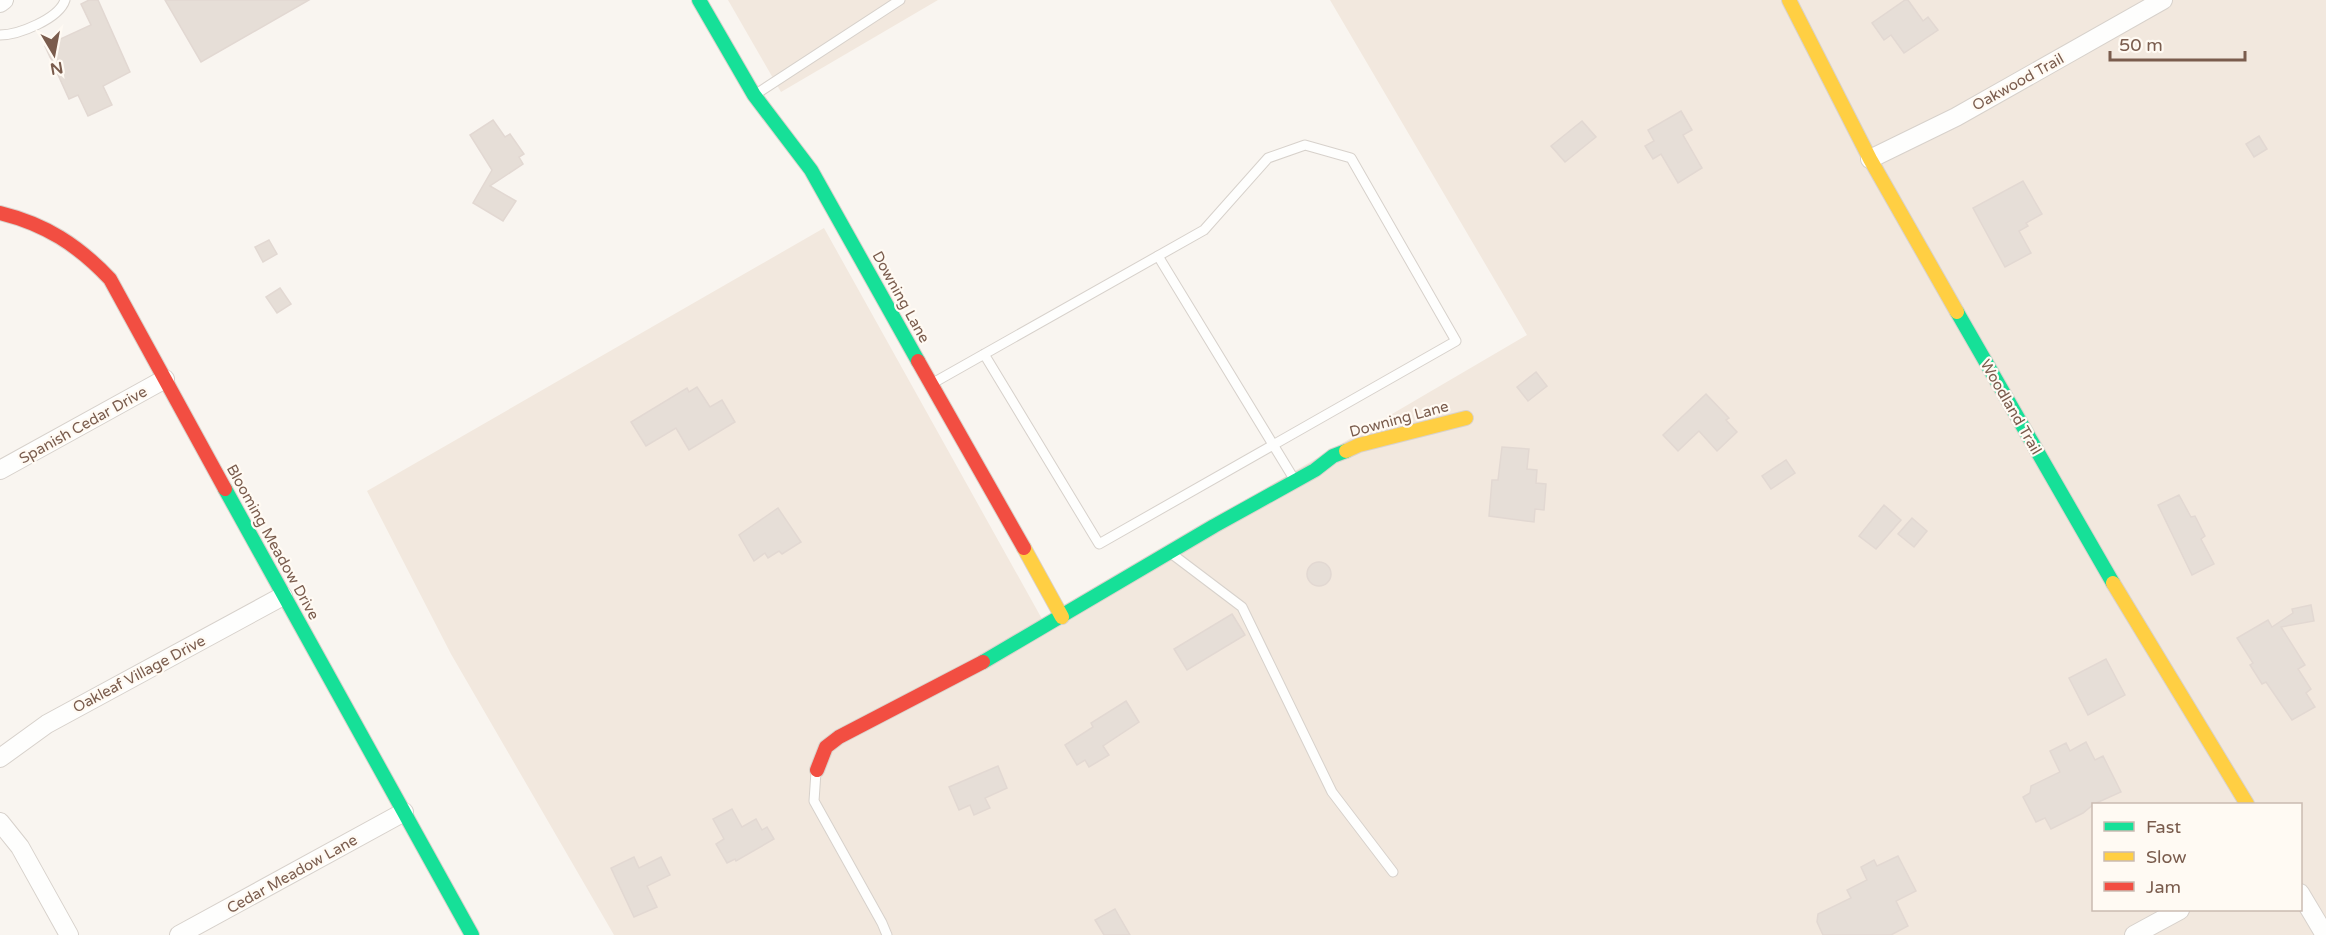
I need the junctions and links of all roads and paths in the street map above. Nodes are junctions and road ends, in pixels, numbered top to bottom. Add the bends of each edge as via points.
1 (4, 0) edge
2 (64, 0) edge
3 (699, 0) edge
4 (900, 0) edge
5 (1790, 0) edge
6 (2163, 0) edge
7 (0, 3) edge
8 (0, 36) edge
9 (754, 95) junction
10 (1870, 159) junction
11 (0, 213) edge
12 (1158, 256) junction
13 (984, 354) junction
14 (165, 379) junction
15 (931, 384) junction
16 (1466, 418) dead end
17 (1275, 446) junction
18 (0, 470) edge
19 (1295, 481) junction
20 (1170, 552) junction
21 (283, 596) junction
22 (1062, 617) junction
23 (0, 758) edge
24 (817, 770) joint
25 (2246, 803) edge
26 (404, 812) junction
27 (0, 822) edge
28 (1393, 872) dead end
29 (2302, 895) edge
30 (2176, 911) edge
31 (69, 935) edge
32 (179, 935) edge
33 (472, 935) edge
34 (887, 935) edge
35 (2134, 935) edge
36 (2325, 935) edge

1 - 7 street
2 - 8 lane via 63,7 54,15
3 - 9 street, Downing Lane
4 - 9 lane
5 - 10 street, Woodland Trail
6 - 10 street, Oakwood Trail via 1956,117
9 - 15 street, Downing Lane via 811,170
10 - 25 street, Woodland Trail via 2077,523
11 - 14 street, Blooming Meadow Drive via 24,218 61,234 90,256 110,279
12 - 13 lane
12 - 17 lane
12 - 17 lane via 1204,230 1268,158 1305,145 1351,158 1456,341
13 - 15 lane
13 - 17 lane via 1100,544
14 - 18 street, Spanish Cedar Drive
14 - 21 street, Blooming Meadow Drive
15 - 22 street, Downing Lane
16 - 19 street, Downing Lane via 1359,445 1333,456
17 - 19 lane
19 - 20 street, Downing Lane
20 - 22 street, Downing Lane
20 - 28 lane via 1242,607 1332,792
21 - 23 street, Oakleaf Village Drive via 47,724
21 - 26 street, Blooming Meadow Drive
22 - 24 street, Downing Lane via 839,737 826,747
24 - 34 lane via 814,801
26 - 32 street, Cedar Meadow Lane
26 - 33 street, Blooming Meadow Drive
27 - 31 street via 20,847
29 - 36 street
30 - 35 street

